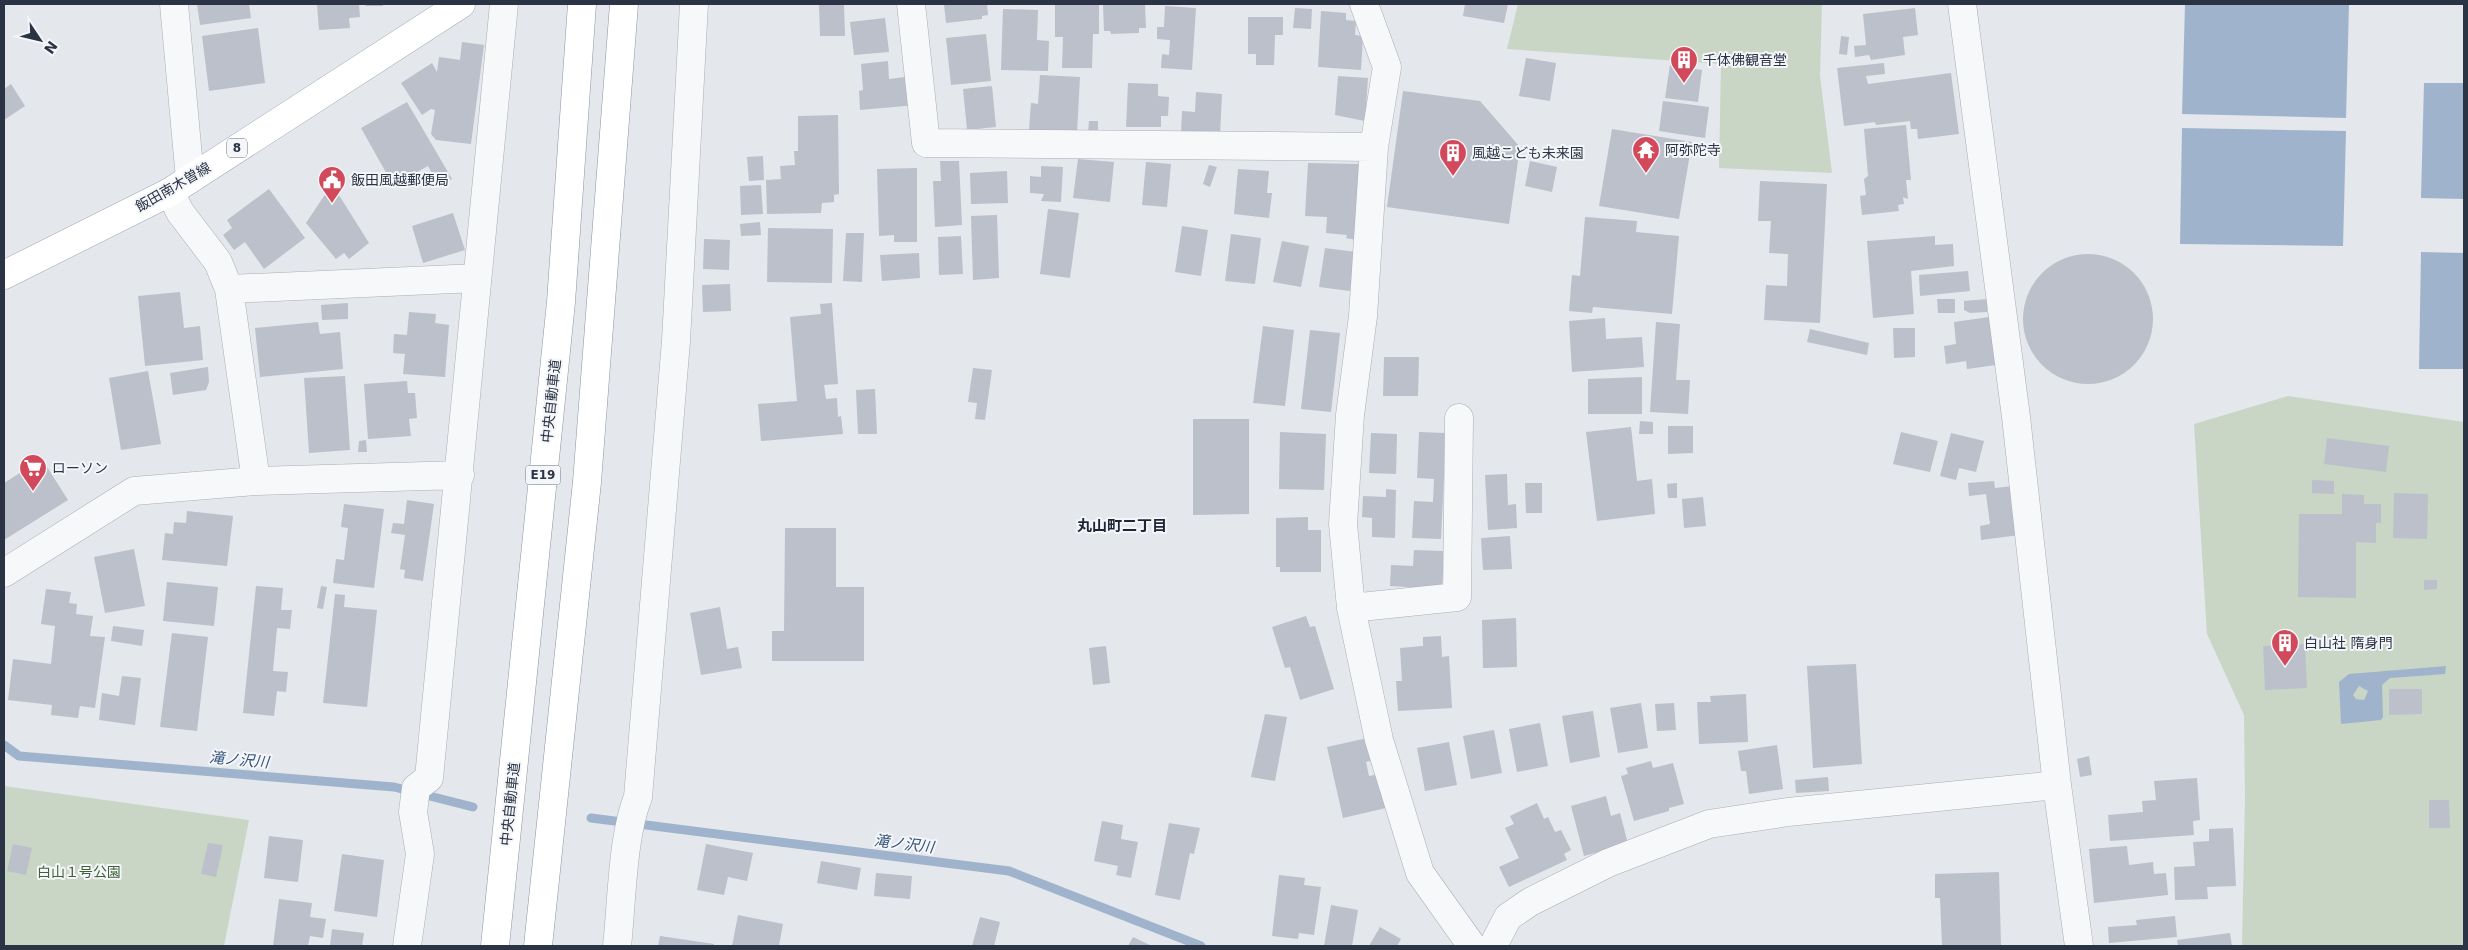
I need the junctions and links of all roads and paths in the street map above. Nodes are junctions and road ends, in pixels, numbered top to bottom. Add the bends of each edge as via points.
1 (174, 4) edge
2 (461, 4) edge
3 (504, 4) edge
4 (582, 4) edge
5 (624, 4) edge
6 (694, 4) edge
7 (911, 4) edge
8 (1364, 4) edge
9 (1962, 4) edge
10 (1374, 147) junction
11 (180, 185) junction
12 (4, 275) edge
13 (477, 278) junction
14 (229, 289) junction
15 (1459, 418) dead end
16 (460, 475) junction
17 (256, 482) junction
18 (4, 573) edge
19 (1351, 608) junction
20 (2057, 785) junction
21 (407, 946) edge
22 (495, 946) edge
23 (538, 946) edge
24 (617, 946) edge
25 (1472, 946) edge
26 (1492, 946) edge
27 (2079, 946) edge

1 - 11 street
2 - 11 main road, 飯田南木曽線 / 8
3 - 13 street
4 - 22 main road, 中央自動車道 / E19 via 561,302
5 - 23 main road via 587,482
6 - 24 street via 676,340 638,797 630,824
7 - 10 street via 926,143
8 - 10 street via 1387,67
9 - 20 street via 2016,417
10 - 19 street via 1363,316 1350,415 1343,524
11 - 12 main road, 飯田南木曽線 / 8
11 - 14 street via 180,212 218,262
13 - 14 street
13 - 16 street
14 - 17 street
15 - 19 street via 1457,597
16 - 17 street
16 - 21 street via 429,778 414,800 420,854
17 - 18 street via 134,491
19 - 25 street via 1379,740 1420,873
20 - 26 street via 1788,812 1709,824 1608,863 1530,902 1508,917
20 - 27 street

